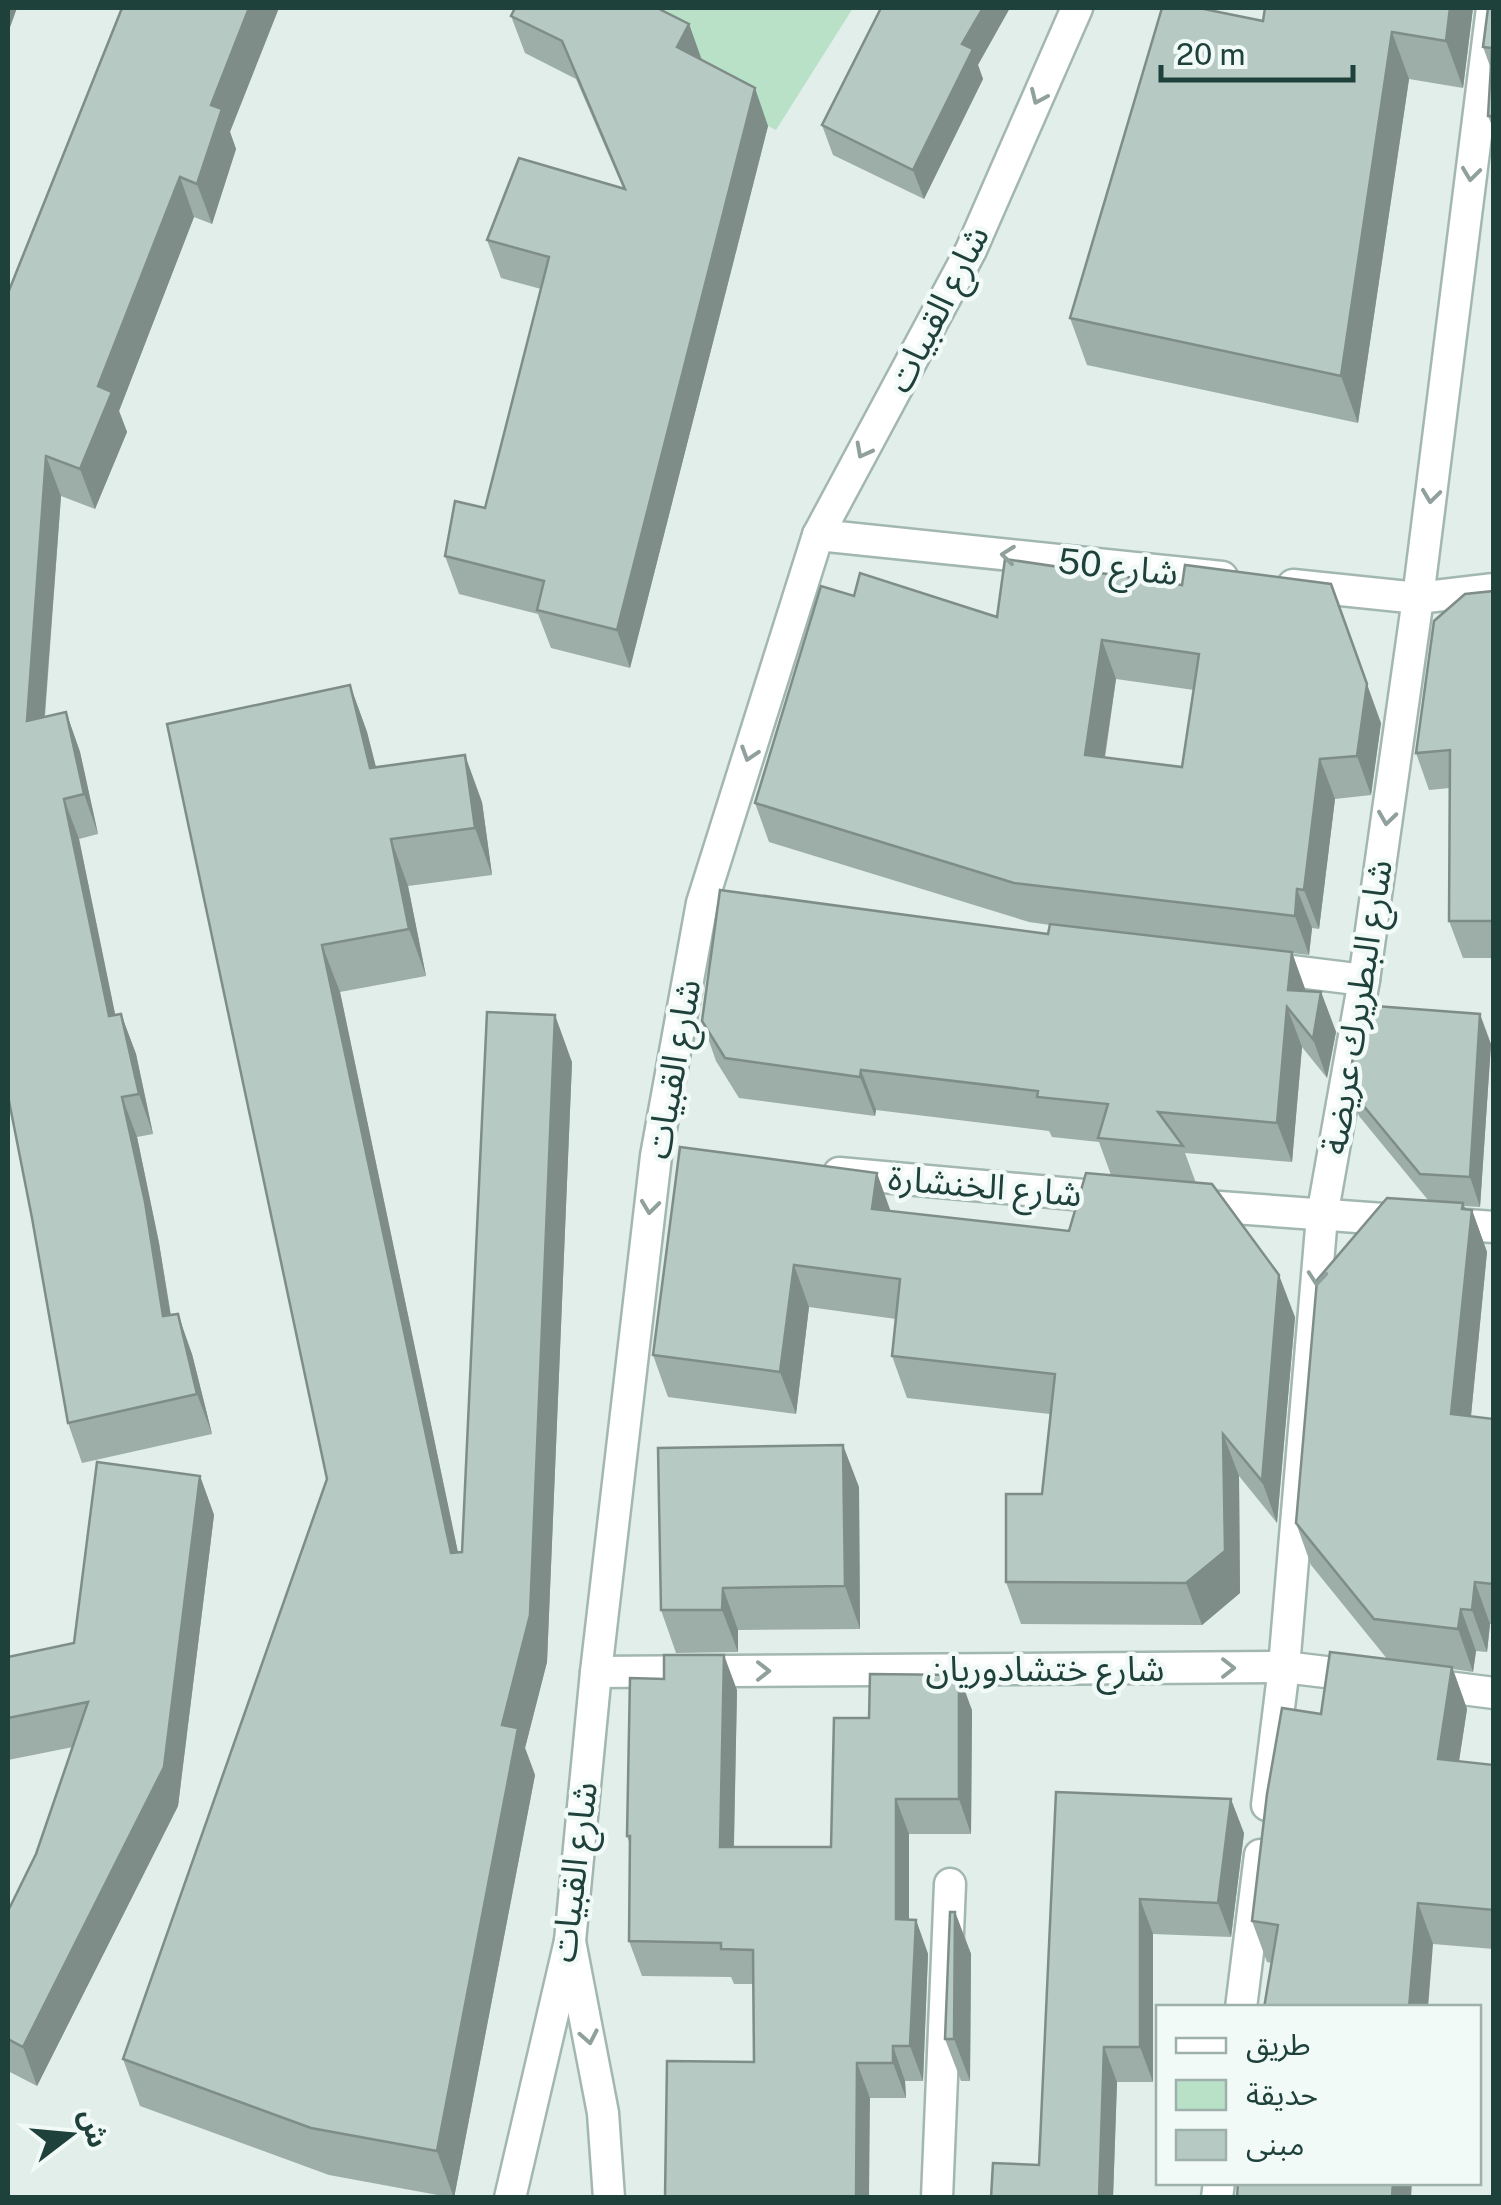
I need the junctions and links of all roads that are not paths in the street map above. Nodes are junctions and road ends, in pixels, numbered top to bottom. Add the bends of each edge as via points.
1 (1076, 8) edge
2 (1492, 8) edge
3 (818, 535) junction
4 (1494, 589) edge
5 (1418, 598) junction
6 (702, 903) junction
7 (741, 907) edge
8 (1228, 964) edge
9 (1364, 980) junction
10 (813, 1170) edge
11 (1322, 1216) junction
12 (1494, 1227) edge
13 (1284, 1667) junction
14 (596, 1672) junction
15 (1494, 1693) edge
16 (950, 1884) dead end
17 (570, 1941) junction
18 (1241, 2005) edge
19 (510, 2198) edge
20 (609, 2198) edge
21 (937, 2198) edge

1 -> 3 street, شارع القبيات via 971,250
2 -> 5 street, شارع البطريرك عريضة
5 -> 3 street, شارع 50
3 -> 6 street, شارع القبيات
4 - 5 street, شارع 50
5 -> 9 street, شارع البطريرك عريضة
6 - 7 street
6 -> 14 street, شارع القبيات
8 - 9 street
9 - 11 street, شارع البطريرك عريضة
10 - 11 street, شارع الخنشارة
11 - 12 street, شارع الخنشارة
11 -> 13 street, شارع البطريرك عريضة
14 -> 13 street, شارع ختشادوريان
13 - 15 street, شارع ختشادوريان
13 - 18 street, شارع البطريرك عريضة
14 - 17 street, شارع القبيات
16 - 21 street
17 - 19 street, شارع القبيات
17 -> 20 street via 603,2113

